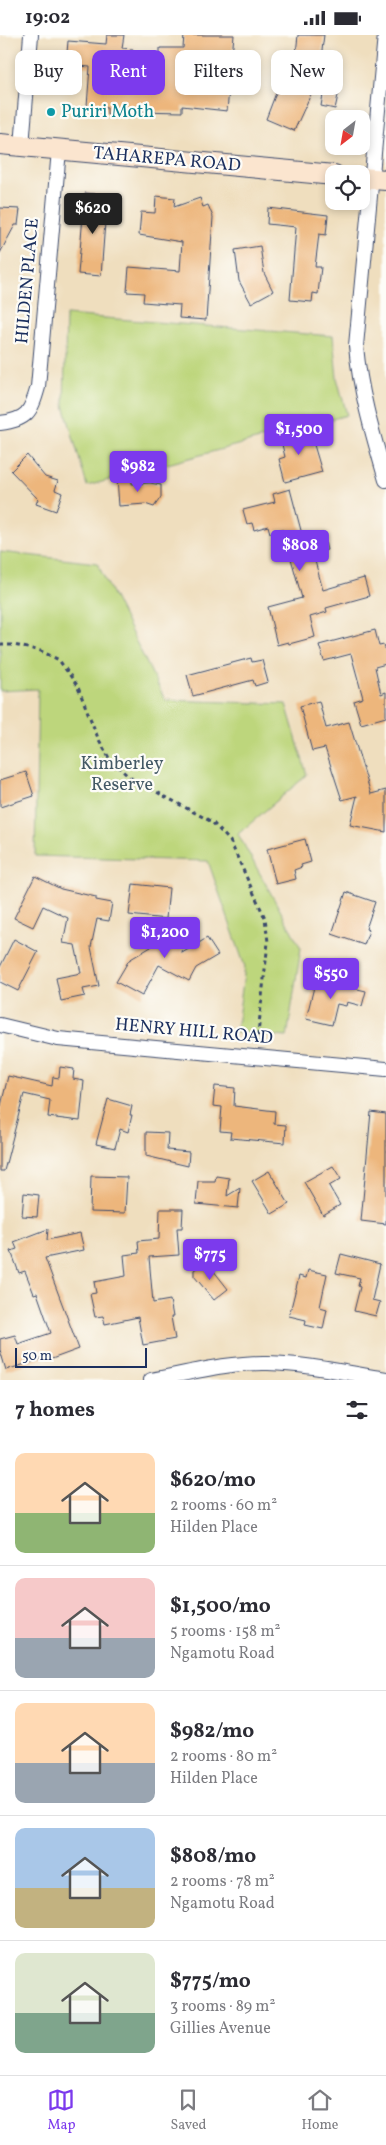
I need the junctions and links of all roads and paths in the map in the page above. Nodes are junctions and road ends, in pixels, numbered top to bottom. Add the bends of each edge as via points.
1 (31, 35) edge
2 (385, 35) edge
3 (0, 144) edge
4 (22, 146) junction
5 (60, 150) junction
6 (325, 174) edge
7 (373, 179) edge
8 (0, 423) edge
9 (386, 479) edge
10 (0, 645) edge
11 (0, 1025) edge
12 (256, 1056) junction
13 (386, 1069) edge
14 (204, 1375) edge
15 (386, 1379) edge
16 (151, 1380) edge

1 - 4 street
2 - 7 street
3 - 4 street, TAHAREPA ROAD
4 - 5 street, TAHAREPA ROAD
5 - 6 street, TAHAREPA ROAD
5 - 8 street, HILDEN PLACE via 38,387 26,416 14,422
7 - 9 street via 356,346 364,404
10 - 12 path via 41,651 59,661 77,685 108,758 129,777 212,823 230,841 265,919 268,942
11 - 12 street, HENRY HILL ROAD via 58,1039
12 - 13 street, HENRY HILL ROAD
14 - 15 street via 268,1363
14 - 16 street

